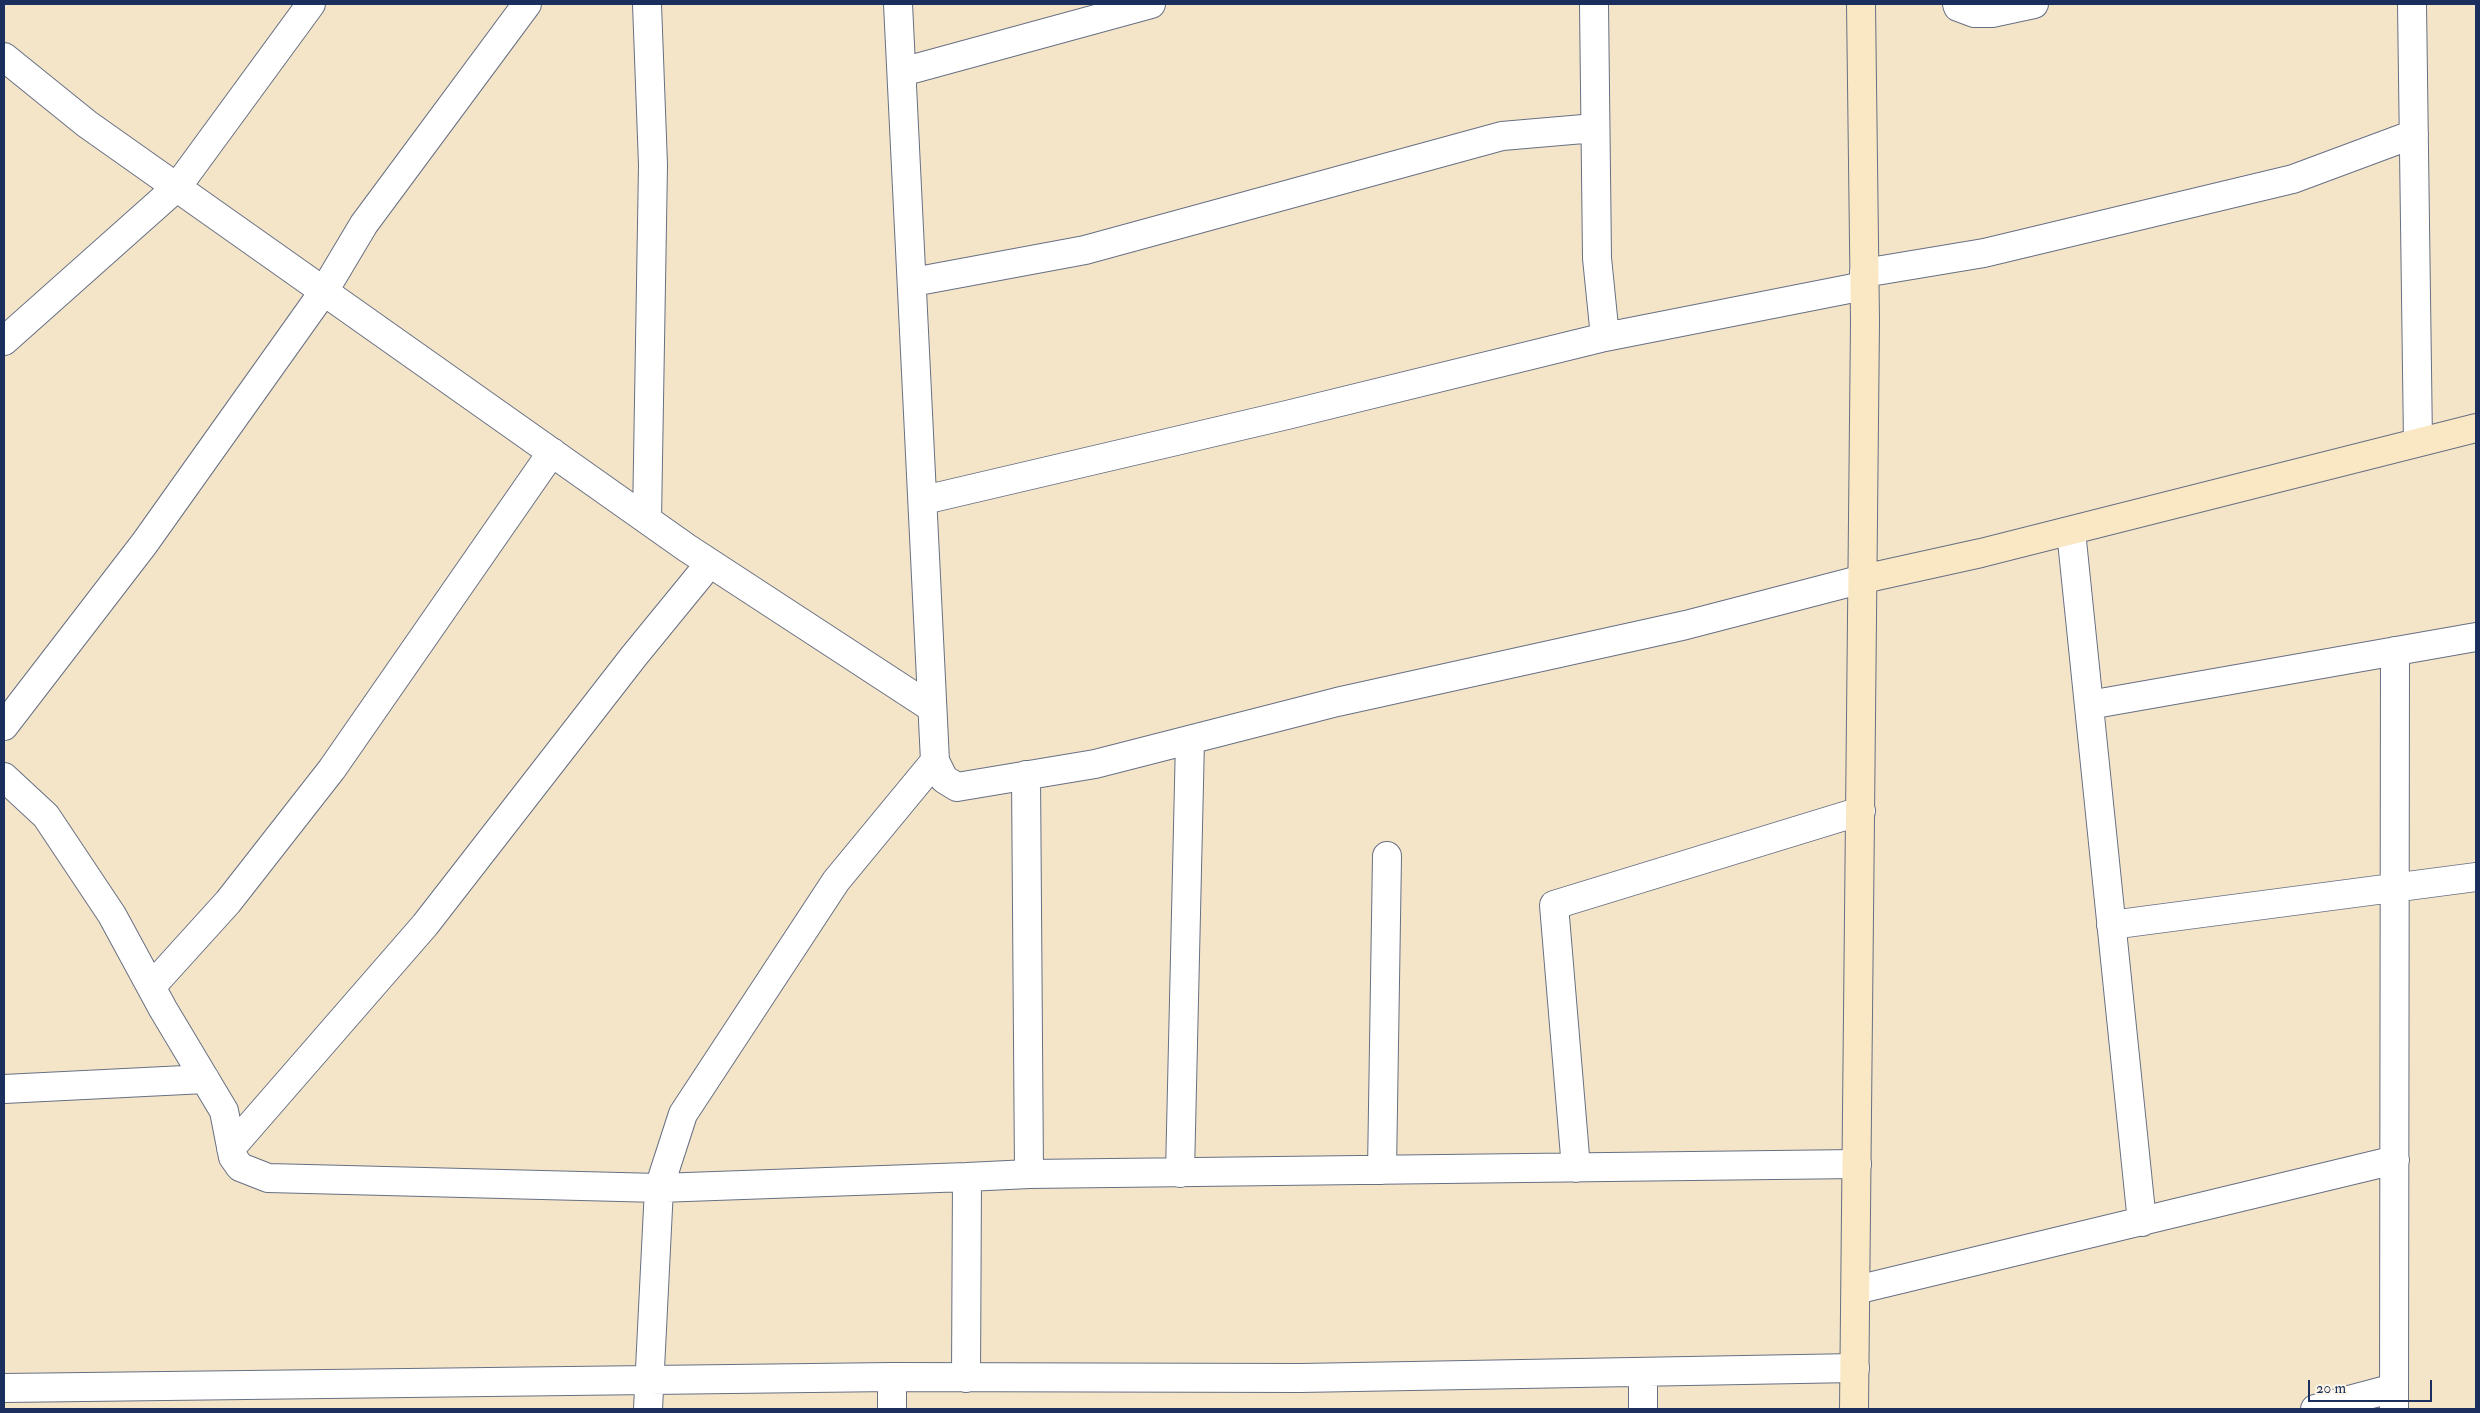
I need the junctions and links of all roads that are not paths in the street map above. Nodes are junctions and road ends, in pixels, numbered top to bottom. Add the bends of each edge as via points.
1 (311, 4) edge
2 (527, 4) edge
3 (647, 4) edge
4 (898, 4) edge
5 (1151, 4) edge
6 (1594, 4) edge
7 (1861, 4) edge
8 (1957, 4) edge
9 (2034, 4) edge
10 (2412, 4) edge
11 (4, 57) edge
12 (902, 72) junction
13 (1595, 128) junction
14 (2414, 134) junction
15 (177, 187) junction
16 (1864, 279) junction
17 (913, 282) junction
18 (324, 291) junction
19 (1605, 337) junction
20 (4, 341) edge
21 (2476, 428) edge
22 (2418, 442) junction
23 (552, 452) junction
24 (924, 500) junction
25 (647, 519) junction
26 (2071, 531) junction
27 (710, 563) junction
28 (1863, 579) junction
29 (2476, 637) edge
30 (2395, 651) junction
31 (2089, 705) junction
32 (932, 708) junction
33 (4, 726) edge
34 (1190, 740) junction
35 (935, 761) junction
36 (1026, 775) junction
37 (4, 777) edge
38 (1861, 811) junction
39 (1387, 856) dead end
40 (2476, 877) edge
41 (2395, 888) junction
42 (2111, 926) junction
43 (151, 987) junction
44 (204, 1079) junction
45 (4, 1089) edge
46 (231, 1148) junction
47 (2395, 1160) junction
48 (1857, 1164) junction
49 (1576, 1168) junction
50 (1382, 1170) junction
51 (1180, 1173) junction
52 (1030, 1174) junction
53 (967, 1177) junction
54 (659, 1188) junction
55 (2142, 1222) junction
56 (1856, 1290) junction
57 (1855, 1368) junction
58 (1643, 1372) junction
59 (892, 1377) junction
60 (966, 1378) junction
61 (650, 1379) junction
62 (4, 1388) edge
63 (2394, 1399) edge
64 (648, 1409) edge
65 (892, 1409) edge
66 (1643, 1409) edge
67 (1854, 1409) edge
68 (2315, 1409) edge

1 - 15 street
2 - 18 street via 364,224
3 - 25 street via 653,166
4 - 12 street
5 - 12 street
6 - 13 street
7 - 16 street
8 - 9 street via 1974,13 1992,13
10 - 14 street
11 - 15 street via 87,124
12 - 17 street
13 - 17 street via 1502,136 1085,250
13 - 19 street via 1597,258
14 - 16 street via 2293,179
14 - 22 street
15 - 18 street
15 - 20 street
16 - 19 street
16 - 28 street
17 - 24 street
18 - 23 street
18 - 33 street via 144,544
19 - 24 street
21 - 22 street
22 - 26 street
23 - 25 street
23 - 43 street via 332,769 228,902
24 - 32 street
25 - 27 street
26 - 28 street
26 - 31 street
27 - 32 street
27 - 46 street via 425,924
28 - 34 street via 1686,625 1337,702
28 - 38 street
29 - 30 street
30 - 31 street
30 - 41 street
31 - 42 street
32 - 35 street
34 - 36 street via 1095,764
34 - 51 street
35 - 36 street via 944,779 957,787
35 - 54 street via 836,881 682,1114
36 - 52 street
37 - 43 street via 46,816 112,915
38 - 48 street
38 - 49 street via 1554,905
39 - 50 street
40 - 41 street
41 - 42 street
41 - 47 street
42 - 55 street
43 - 44 street
44 - 45 street
44 - 46 street via 224,1111
46 - 54 street via 240,1167 268,1178
47 - 55 street
47 - 63 street
48 - 49 street
48 - 56 street
49 - 50 street
50 - 51 street
51 - 52 street
52 - 53 street
53 - 54 street
53 - 60 street
54 - 61 street
55 - 56 street
56 - 57 street
57 - 58 street
57 - 67 street
58 - 60 street via 1300,1378
58 - 66 street
59 - 60 street
59 - 61 street
59 - 65 street
61 - 62 street
61 - 64 street
63 - 68 street

